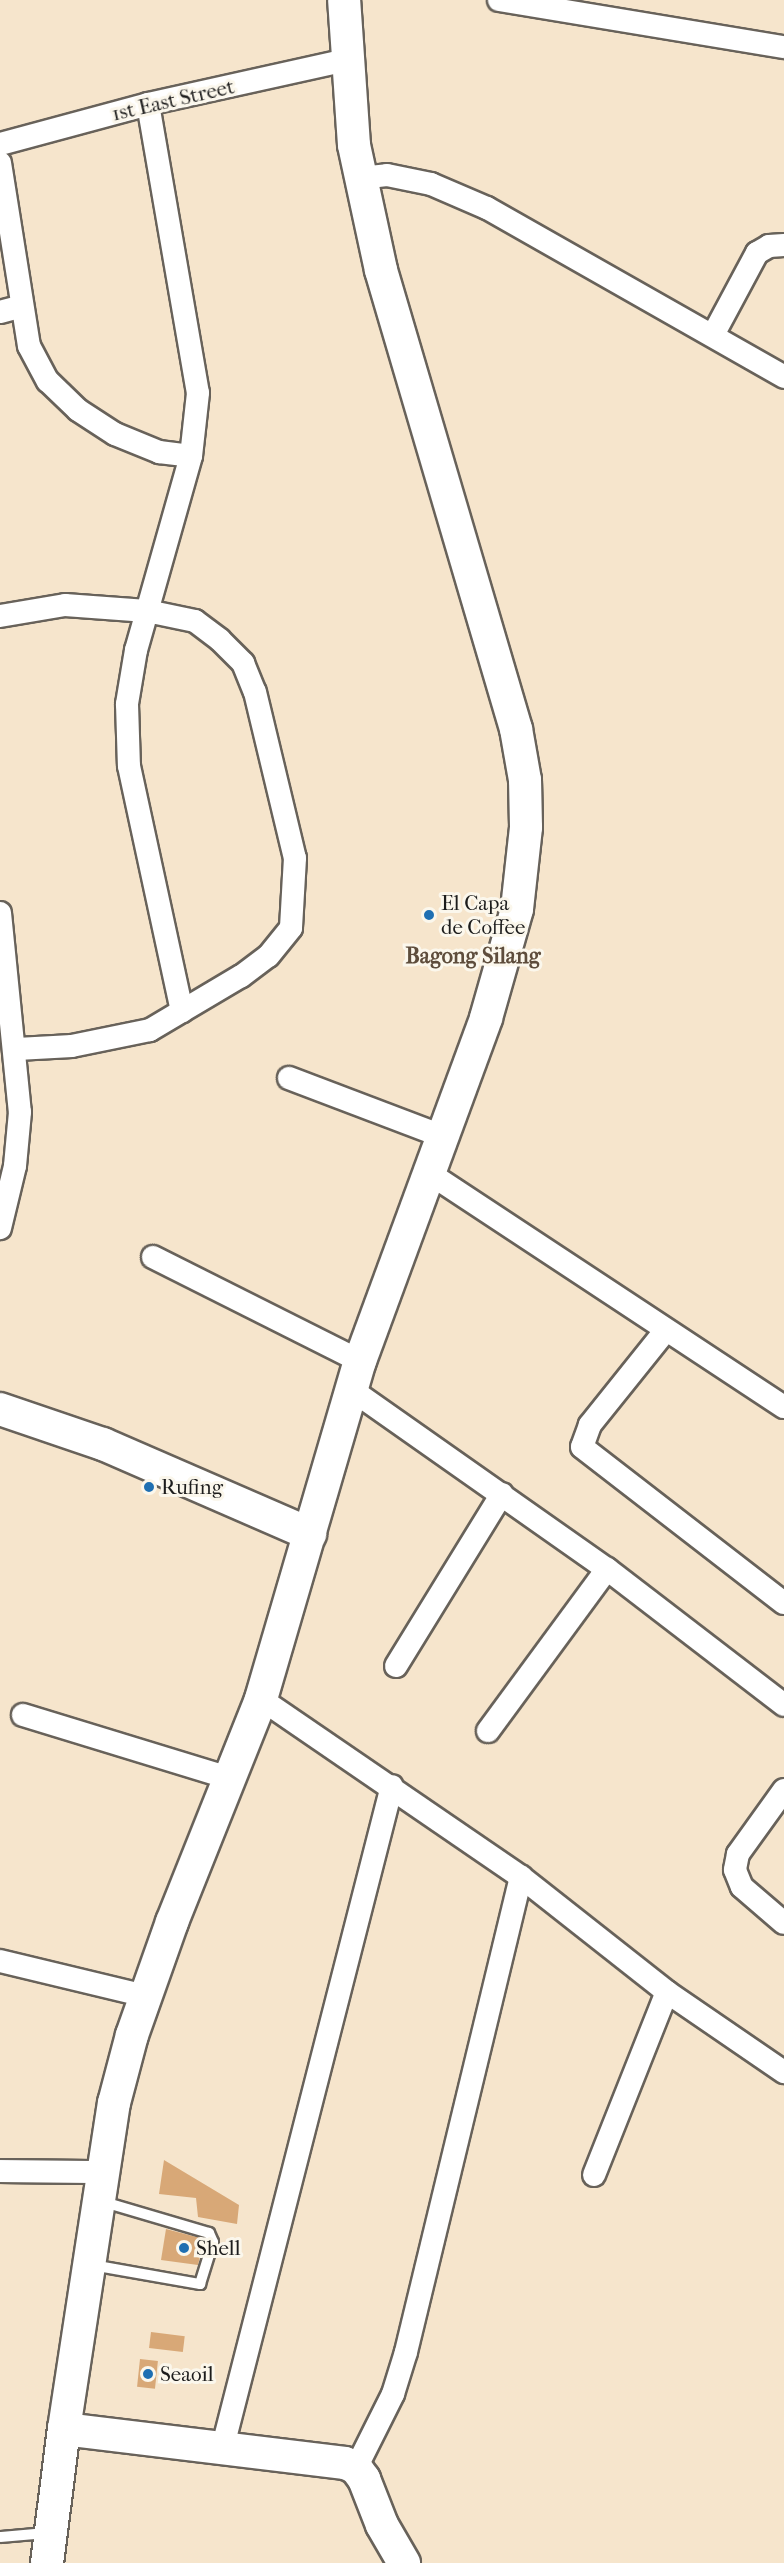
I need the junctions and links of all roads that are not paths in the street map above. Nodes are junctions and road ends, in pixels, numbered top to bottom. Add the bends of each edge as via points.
1 (344, 0) edge
2 (499, 0) edge
3 (784, 47) edge
4 (347, 60) junction
5 (148, 104) junction
6 (0, 144) edge
7 (0, 163) edge
8 (360, 178) junction
9 (784, 245) edge
10 (22, 306) junction
11 (0, 312) edge
12 (714, 335) junction
13 (784, 377) edge
14 (191, 456) junction
15 (147, 610) junction
16 (0, 616) edge
17 (0, 913) edge
18 (182, 1011) junction
19 (17, 1049) junction
20 (289, 1078) dead end
21 (442, 1136) junction
22 (429, 1173) junction
23 (0, 1228) edge
24 (153, 1257) dead end
25 (666, 1330) junction
26 (360, 1361) junction
27 (352, 1390) junction
28 (784, 1407) edge
29 (0, 1409) edge
30 (502, 1494) junction
31 (310, 1534) junction
32 (607, 1569) junction
33 (784, 1603) edge
34 (396, 1666) dead end
35 (261, 1699) junction
36 (784, 1705) edge
37 (23, 1715) dead end
38 (488, 1731) dead end
39 (232, 1779) junction
40 (392, 1786) junction
41 (784, 1790) edge
42 (521, 1877) junction
43 (784, 1923) edge
44 (0, 1960) edge
45 (667, 1992) junction
46 (146, 1996) junction
47 (784, 2072) edge
48 (0, 2171) edge
49 (594, 2175) dead end
50 (102, 2186) junction
51 (90, 2265) junction
52 (64, 2429) junction
53 (223, 2446) junction
54 (356, 2468) junction
55 (51, 2532) junction
56 (0, 2537) edge
57 (47, 2563) edge
58 (404, 2563) edge

1 - 4 main road
2 - 3 street
4 - 5 street, 1st East Street
4 - 8 main road
5 - 6 street, 1st East Street
5 - 14 street via 198,393
7 - 10 street
8 - 12 street via 387,175 431,184 487,208
8 - 21 main road via 381,270 516,729 525,780 526,827 517,909 486,1018
9 - 12 street via 769,246 757,253
10 - 11 street
10 - 14 street via 29,346 48,381 78,410 115,434 159,452
12 - 13 street
14 - 15 street
15 - 16 street via 65,605
15 - 18 street via 127,704 129,766
15 - 18 street via 195,621 243,663 255,692 296,858 291,928 268,956
17 - 19 street
18 - 19 street via 150,1030 118,1039
19 - 23 street via 17,1144
20 - 21 street
21 - 22 main road
22 - 25 street
22 - 26 main road
24 - 26 street
25 - 28 street
25 - 33 street via 590,1425 582,1447
26 - 27 main road
27 - 30 street
27 - 31 main road
29 - 31 main road via 103,1444
30 - 32 street
30 - 34 street
31 - 35 main road
32 - 36 street
32 - 38 street
35 - 39 main road
35 - 40 street
37 - 39 street
39 - 46 main road
40 - 42 street
40 - 53 street
41 - 43 street via 738,1854 735,1870 742,1887
42 - 45 street
42 - 54 street via 406,2352 389,2404
44 - 46 street
45 - 47 street
45 - 49 street
46 - 50 main road via 114,2103
48 - 50 street
50 - 51 main road
50 - 51 lane via 210,2233 213,2242 200,2284
51 - 52 main road
52 - 53 main road
52 - 55 main road
53 - 54 main road via 345,2463
54 - 58 main road
55 - 56 lane
55 - 57 main road

